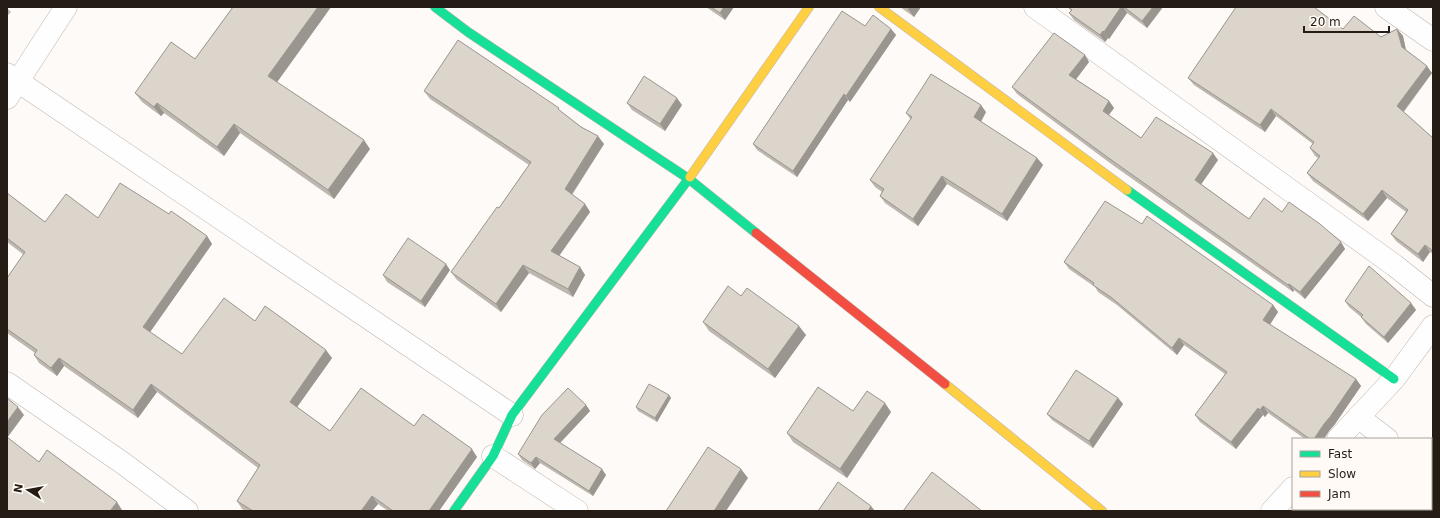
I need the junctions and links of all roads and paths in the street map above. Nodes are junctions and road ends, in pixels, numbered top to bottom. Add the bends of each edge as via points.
1 (66, 7) edge
2 (435, 7) edge
3 (809, 7) edge
4 (879, 7) edge
5 (1035, 7) edge
6 (1386, 7) edge
7 (1433, 40) edge
8 (11, 84) edge
9 (689, 179) junction
10 (1433, 296) edge
11 (1433, 326) edge
12 (1394, 379) junction
13 (7, 383) edge
14 (512, 415) junction
15 (1358, 417) junction
16 (1339, 438) edge
17 (1386, 438) edge
18 (493, 456) junction
19 (1292, 489) edge
20 (187, 511) edge
21 (454, 511) edge
22 (577, 511) edge
23 (1102, 511) edge
24 (1272, 511) edge

1 - 8 street
2 - 9 street via 468,32
3 - 9 street
4 - 12 street via 1107,176
5 - 10 street via 1394,264
6 - 7 street
8 - 14 street
9 - 14 street
9 - 23 street
11 - 12 street
12 - 15 street
13 - 20 street
14 - 18 street
15 - 16 street
15 - 17 street
18 - 21 street
18 - 22 street
19 - 24 street

